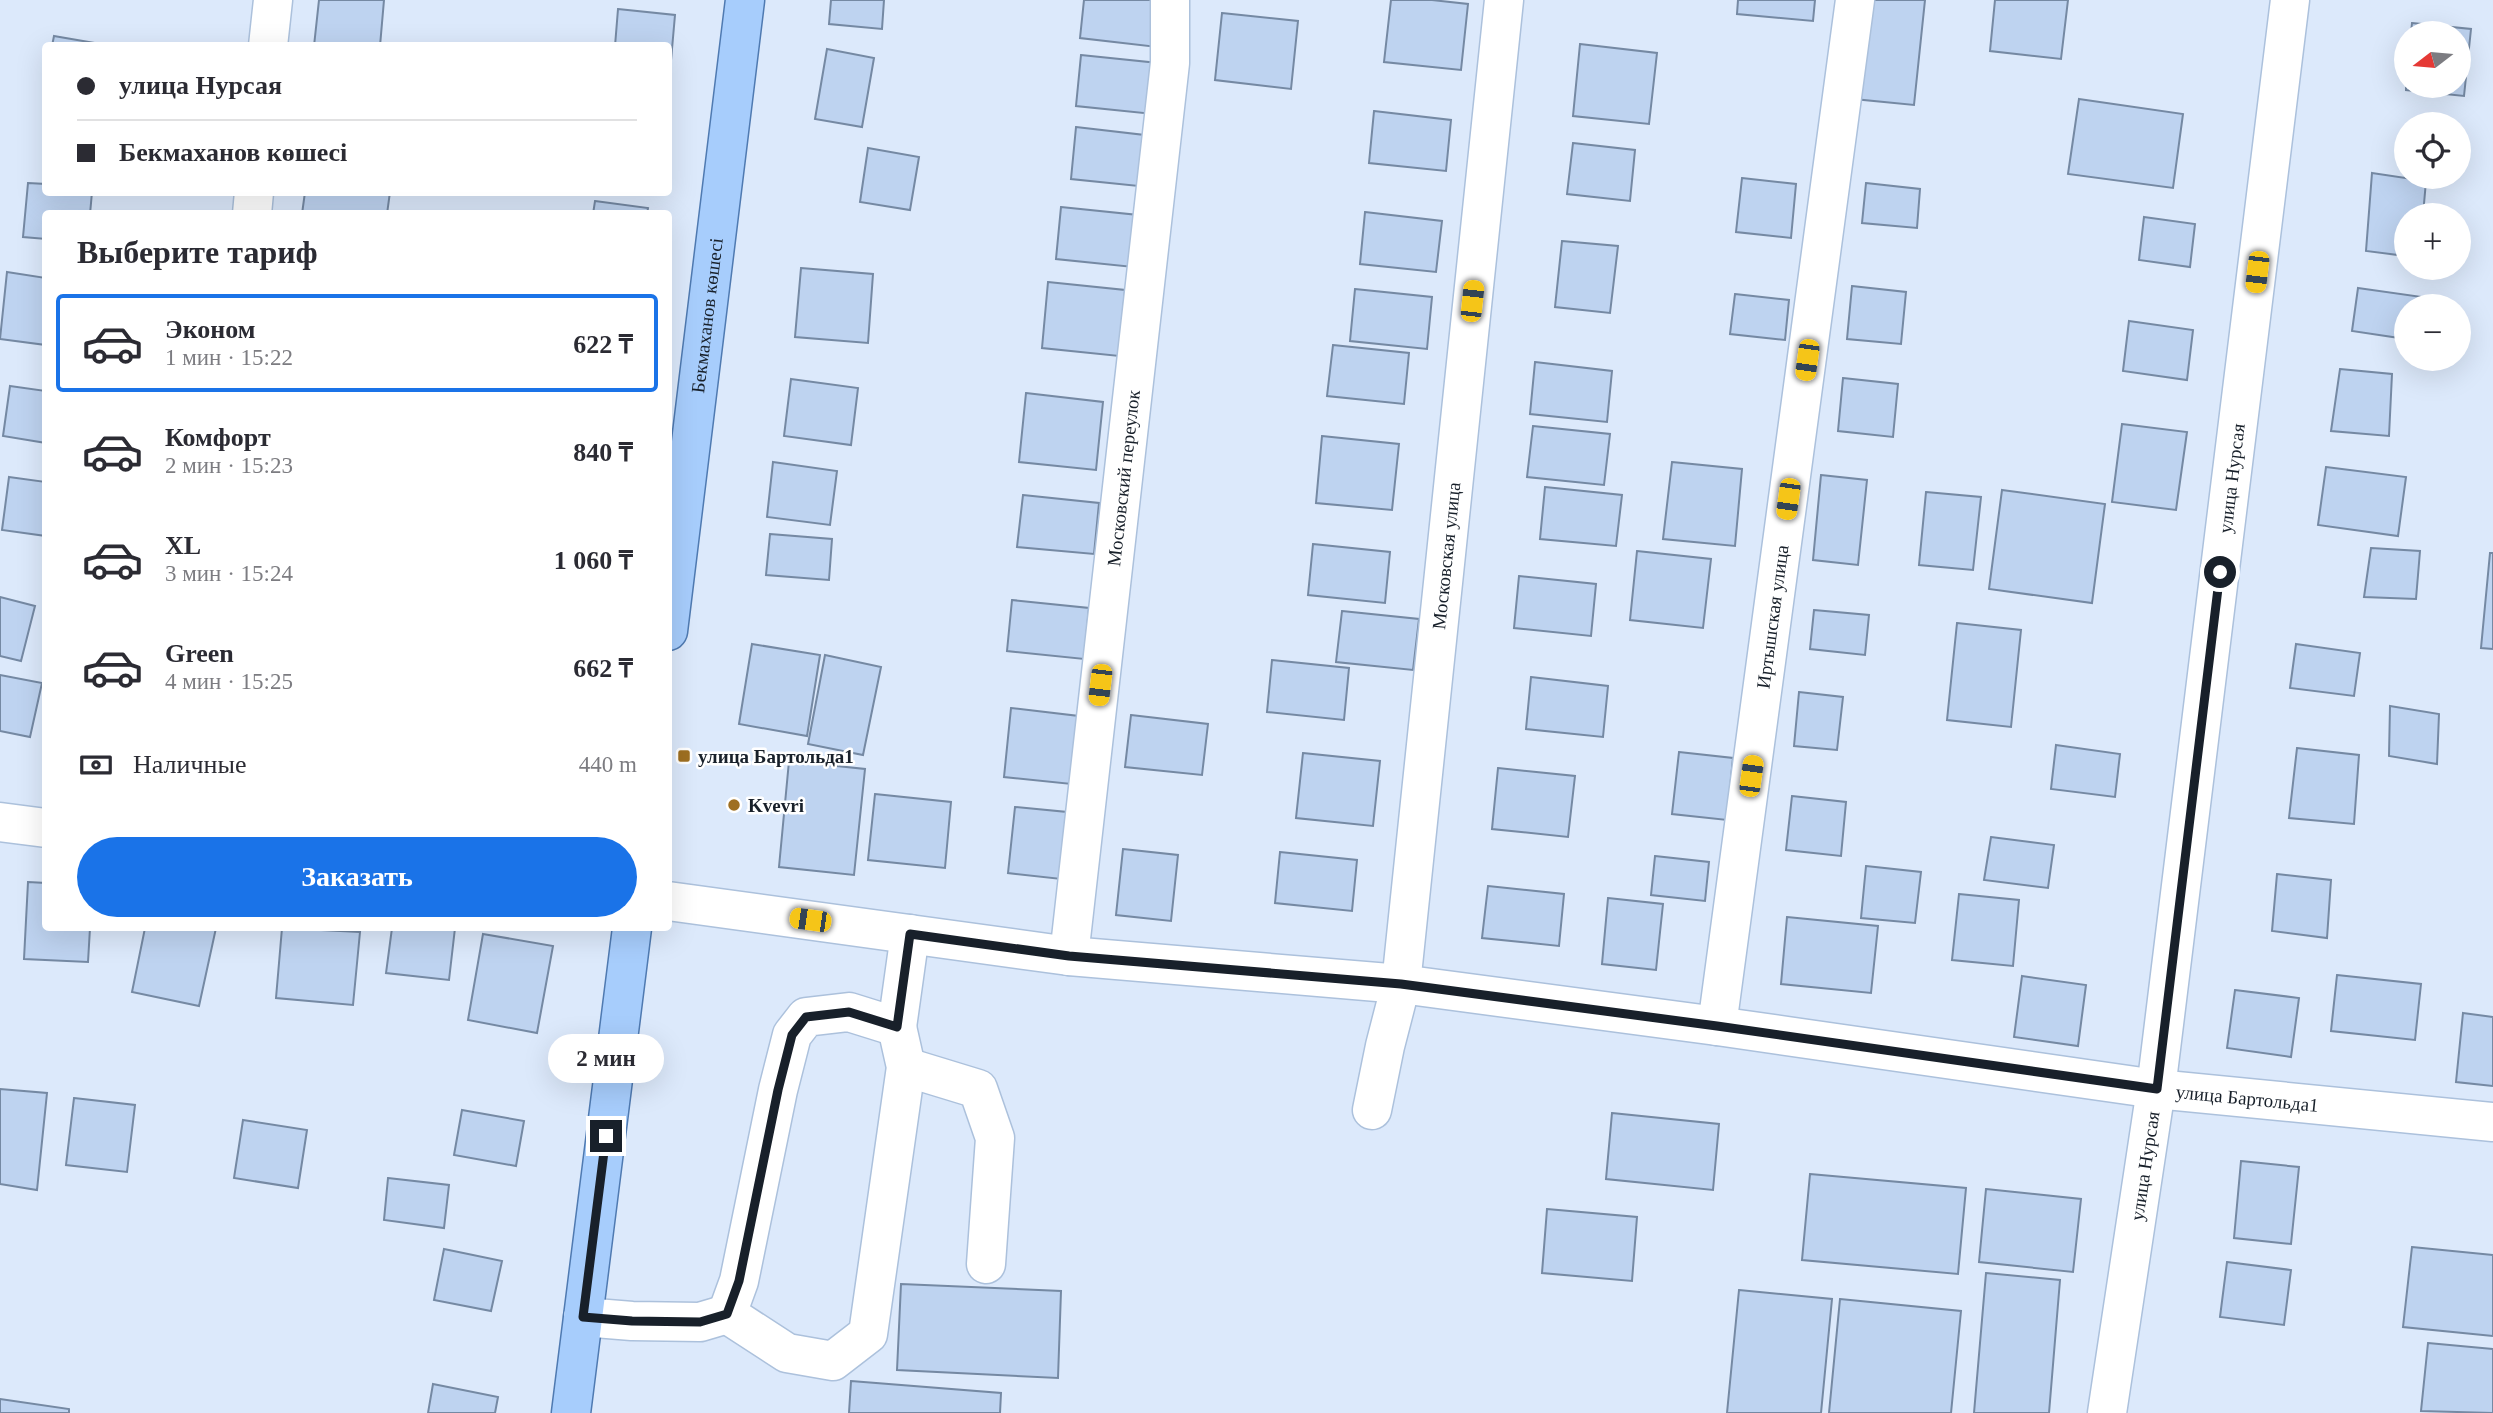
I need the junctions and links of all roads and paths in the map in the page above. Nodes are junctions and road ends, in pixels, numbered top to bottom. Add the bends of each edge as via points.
1 (273, 0) edge
2 (745, 0) edge
3 (1170, 0) edge
4 (1504, 0) edge
5 (1855, 0) edge
6 (2290, 0) edge
7 (268, 42) edge
8 (672, 598) edge
9 (0, 822) edge
10 (42, 827) edge
11 (672, 902) edge
12 (632, 931) edge
13 (910, 934) junction
14 (1069, 956) junction
15 (1401, 984) junction
16 (1717, 1026) junction
17 (897, 1027) junction
18 (906, 1067) junction
19 (2157, 1089) junction
20 (1372, 1110) dead end
21 (2493, 1122) edge
22 (986, 1264) dead end
23 (727, 1314) junction
24 (583, 1317) junction
25 (571, 1413) edge
26 (2107, 1413) edge

1 - 7 street
2 - 8 main road, Бекмаханов көшесі
3 - 14 street, Московский переулок via 1170,62
4 - 15 street, Московская улица
5 - 16 street, Иртышская улица
6 - 19 street, улица Нурсая
9 - 10 street
11 - 13 street, улица Бартольда1
12 - 24 main road
13 - 14 street, улица Бартольда1
13 - 17 street
14 - 15 street, улица Бартольда1
15 - 16 street, улица Бартольда1
15 - 20 street, Московская улица
16 - 19 street, улица Бартольда1
17 - 18 street
17 - 23 street via 849,1012 806,1017 792,1035 739,1281
18 - 22 street via 978,1089 995,1138
18 - 23 street via 868,1334 833,1361 787,1353
19 - 21 street, улица Бартольда1
19 - 26 street, улица Нурсая
23 - 24 street via 700,1322
24 - 25 main road

